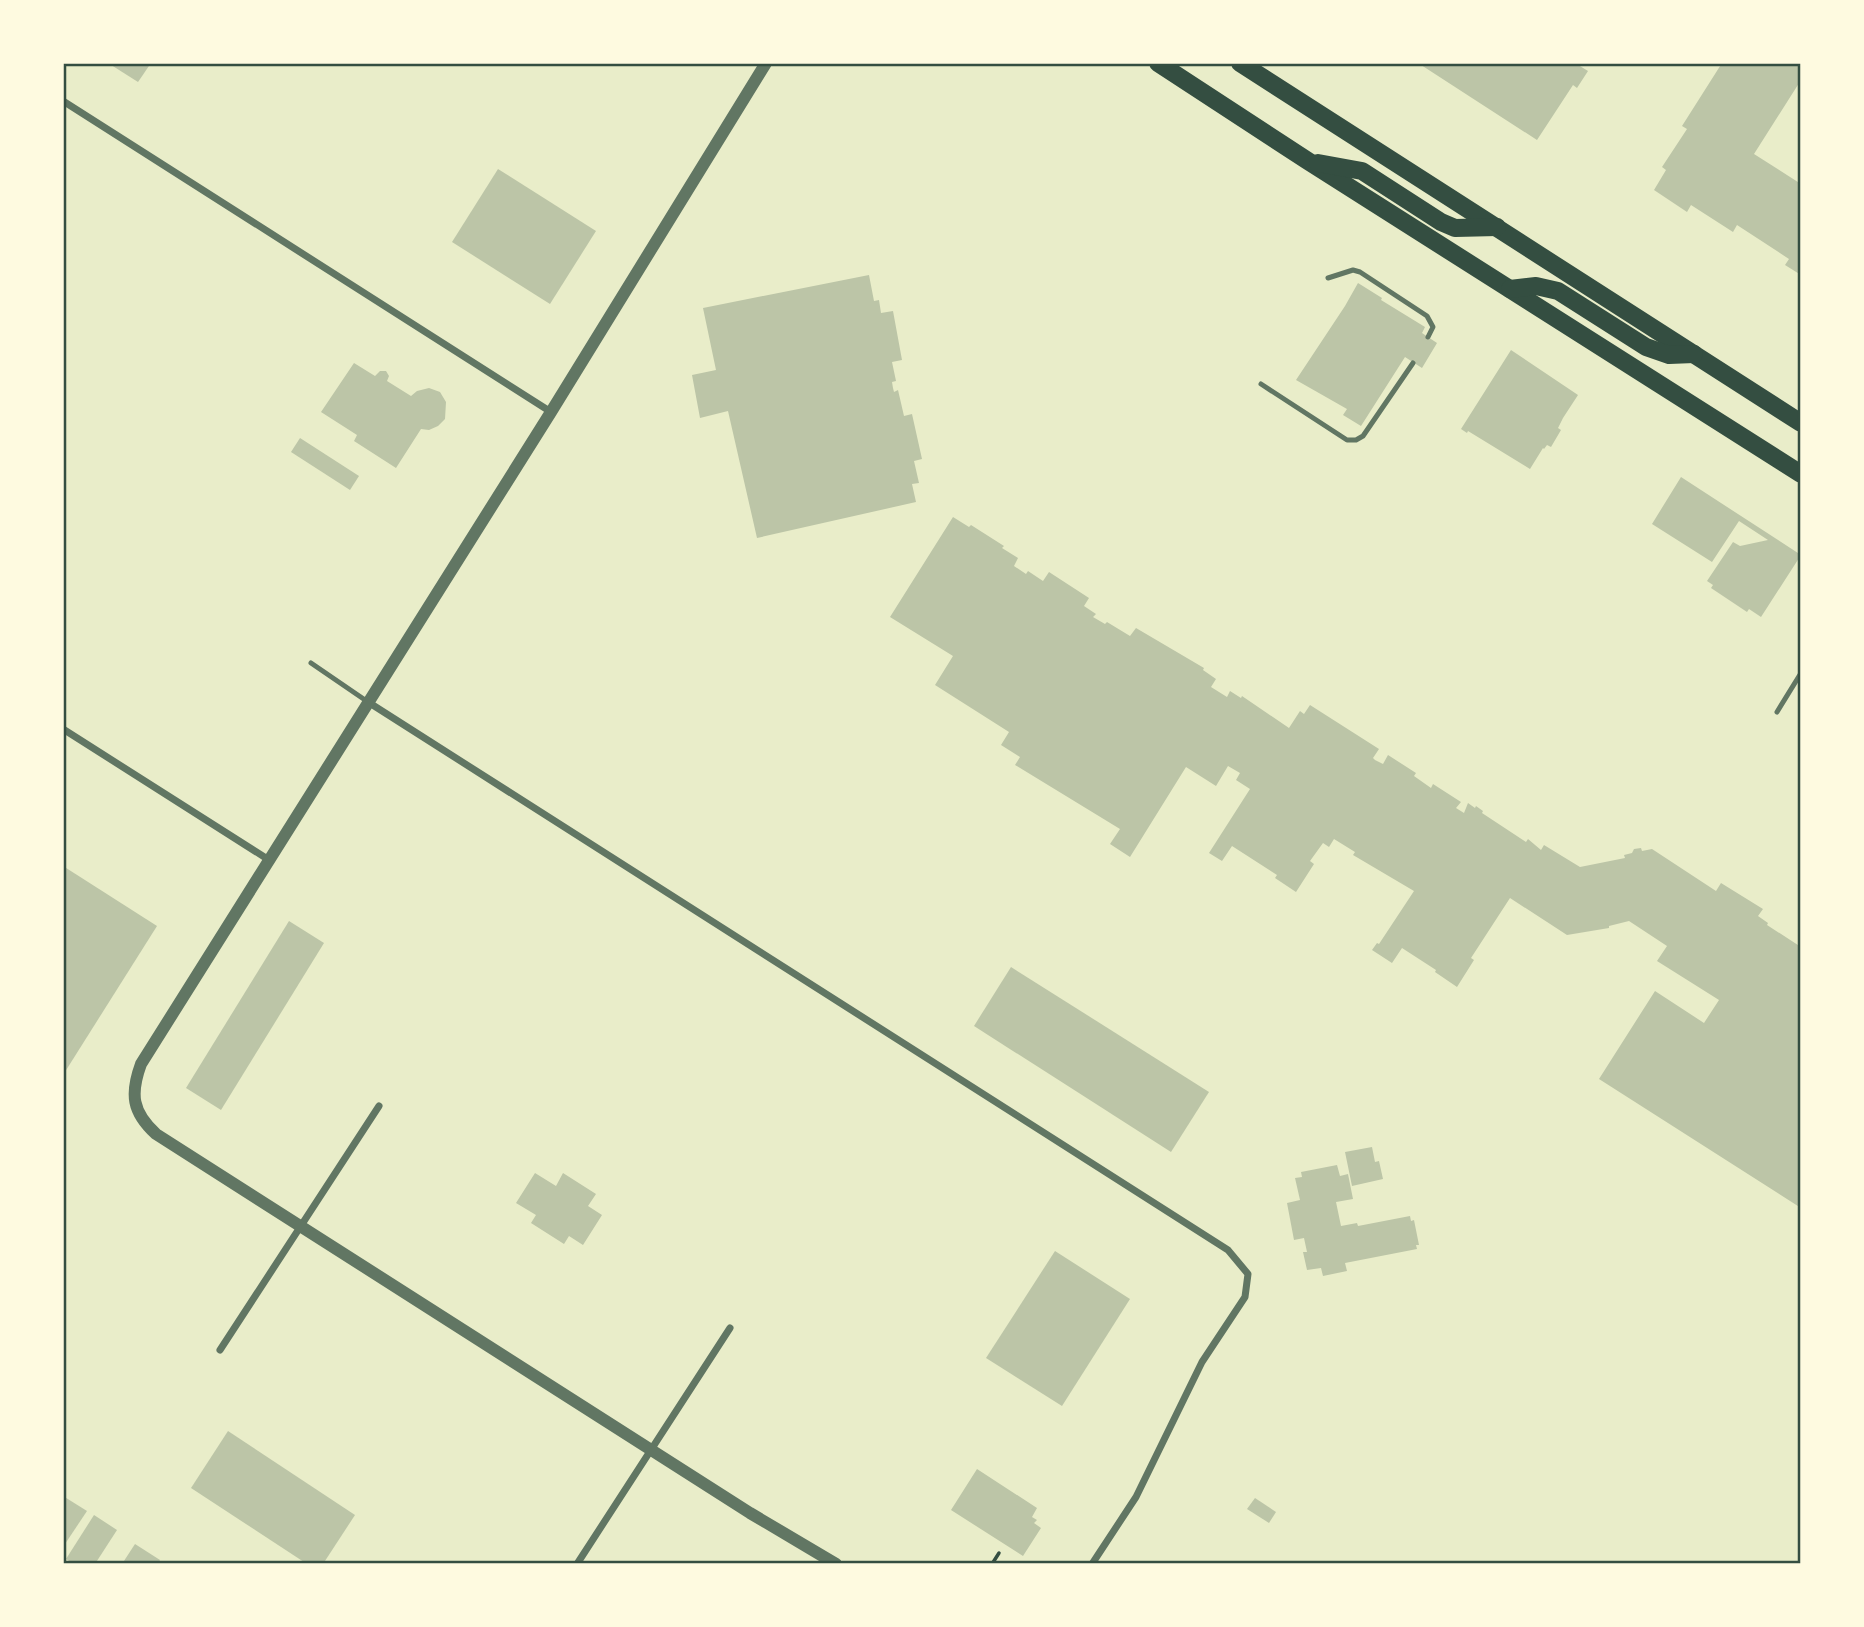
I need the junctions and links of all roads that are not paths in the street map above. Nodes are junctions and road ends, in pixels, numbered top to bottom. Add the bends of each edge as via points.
1 (766, 63) edge
2 (1158, 63) edge
3 (1240, 63) edge
4 (63, 101) edge
5 (1308, 161) junction
6 (1497, 227) junction
7 (1328, 278) dead end
8 (1510, 289) junction
9 (1428, 337) dead end
10 (1695, 354) junction
11 (1413, 363) dead end
12 (1261, 384) dead end
13 (551, 412) junction
14 (1801, 422) edge
15 (1801, 474) edge
16 (311, 663) dead end
17 (1801, 673) edge
18 (369, 702) junction
19 (1777, 712) dead end
20 (63, 729) edge
21 (269, 860) junction
22 (379, 1106) dead end
23 (301, 1226) junction
24 (730, 1328) dead end
25 (220, 1350) dead end
26 (651, 1450) junction
27 (577, 1564) edge
28 (836, 1564) edge
29 (1092, 1564) edge

1 - 13 street
2 - 5 main road
3 - 6 main road
4 - 13 street
5 - 6 main road via 1362,171 1455,228
5 - 8 main road
6 - 10 main road
7 - 9 lane via 1360,272 1427,316 1433,327
8 - 10 main road via 1530,286 1558,291 1646,347 1669,355
8 - 15 main road
10 - 14 main road
11 - 12 lane via 1356,440 1347,440
13 - 18 street
16 - 18 lane
17 - 19 lane
18 - 21 street
18 - 29 street via 1228,1250 1248,1274 1245,1297 1202,1362 1136,1496
20 - 21 street
21 - 23 street via 141,1064 134,1083 135,1103 142,1121 156,1134
22 - 23 street
23 - 25 street
23 - 26 street
24 - 26 street
26 - 27 street
26 - 28 street

